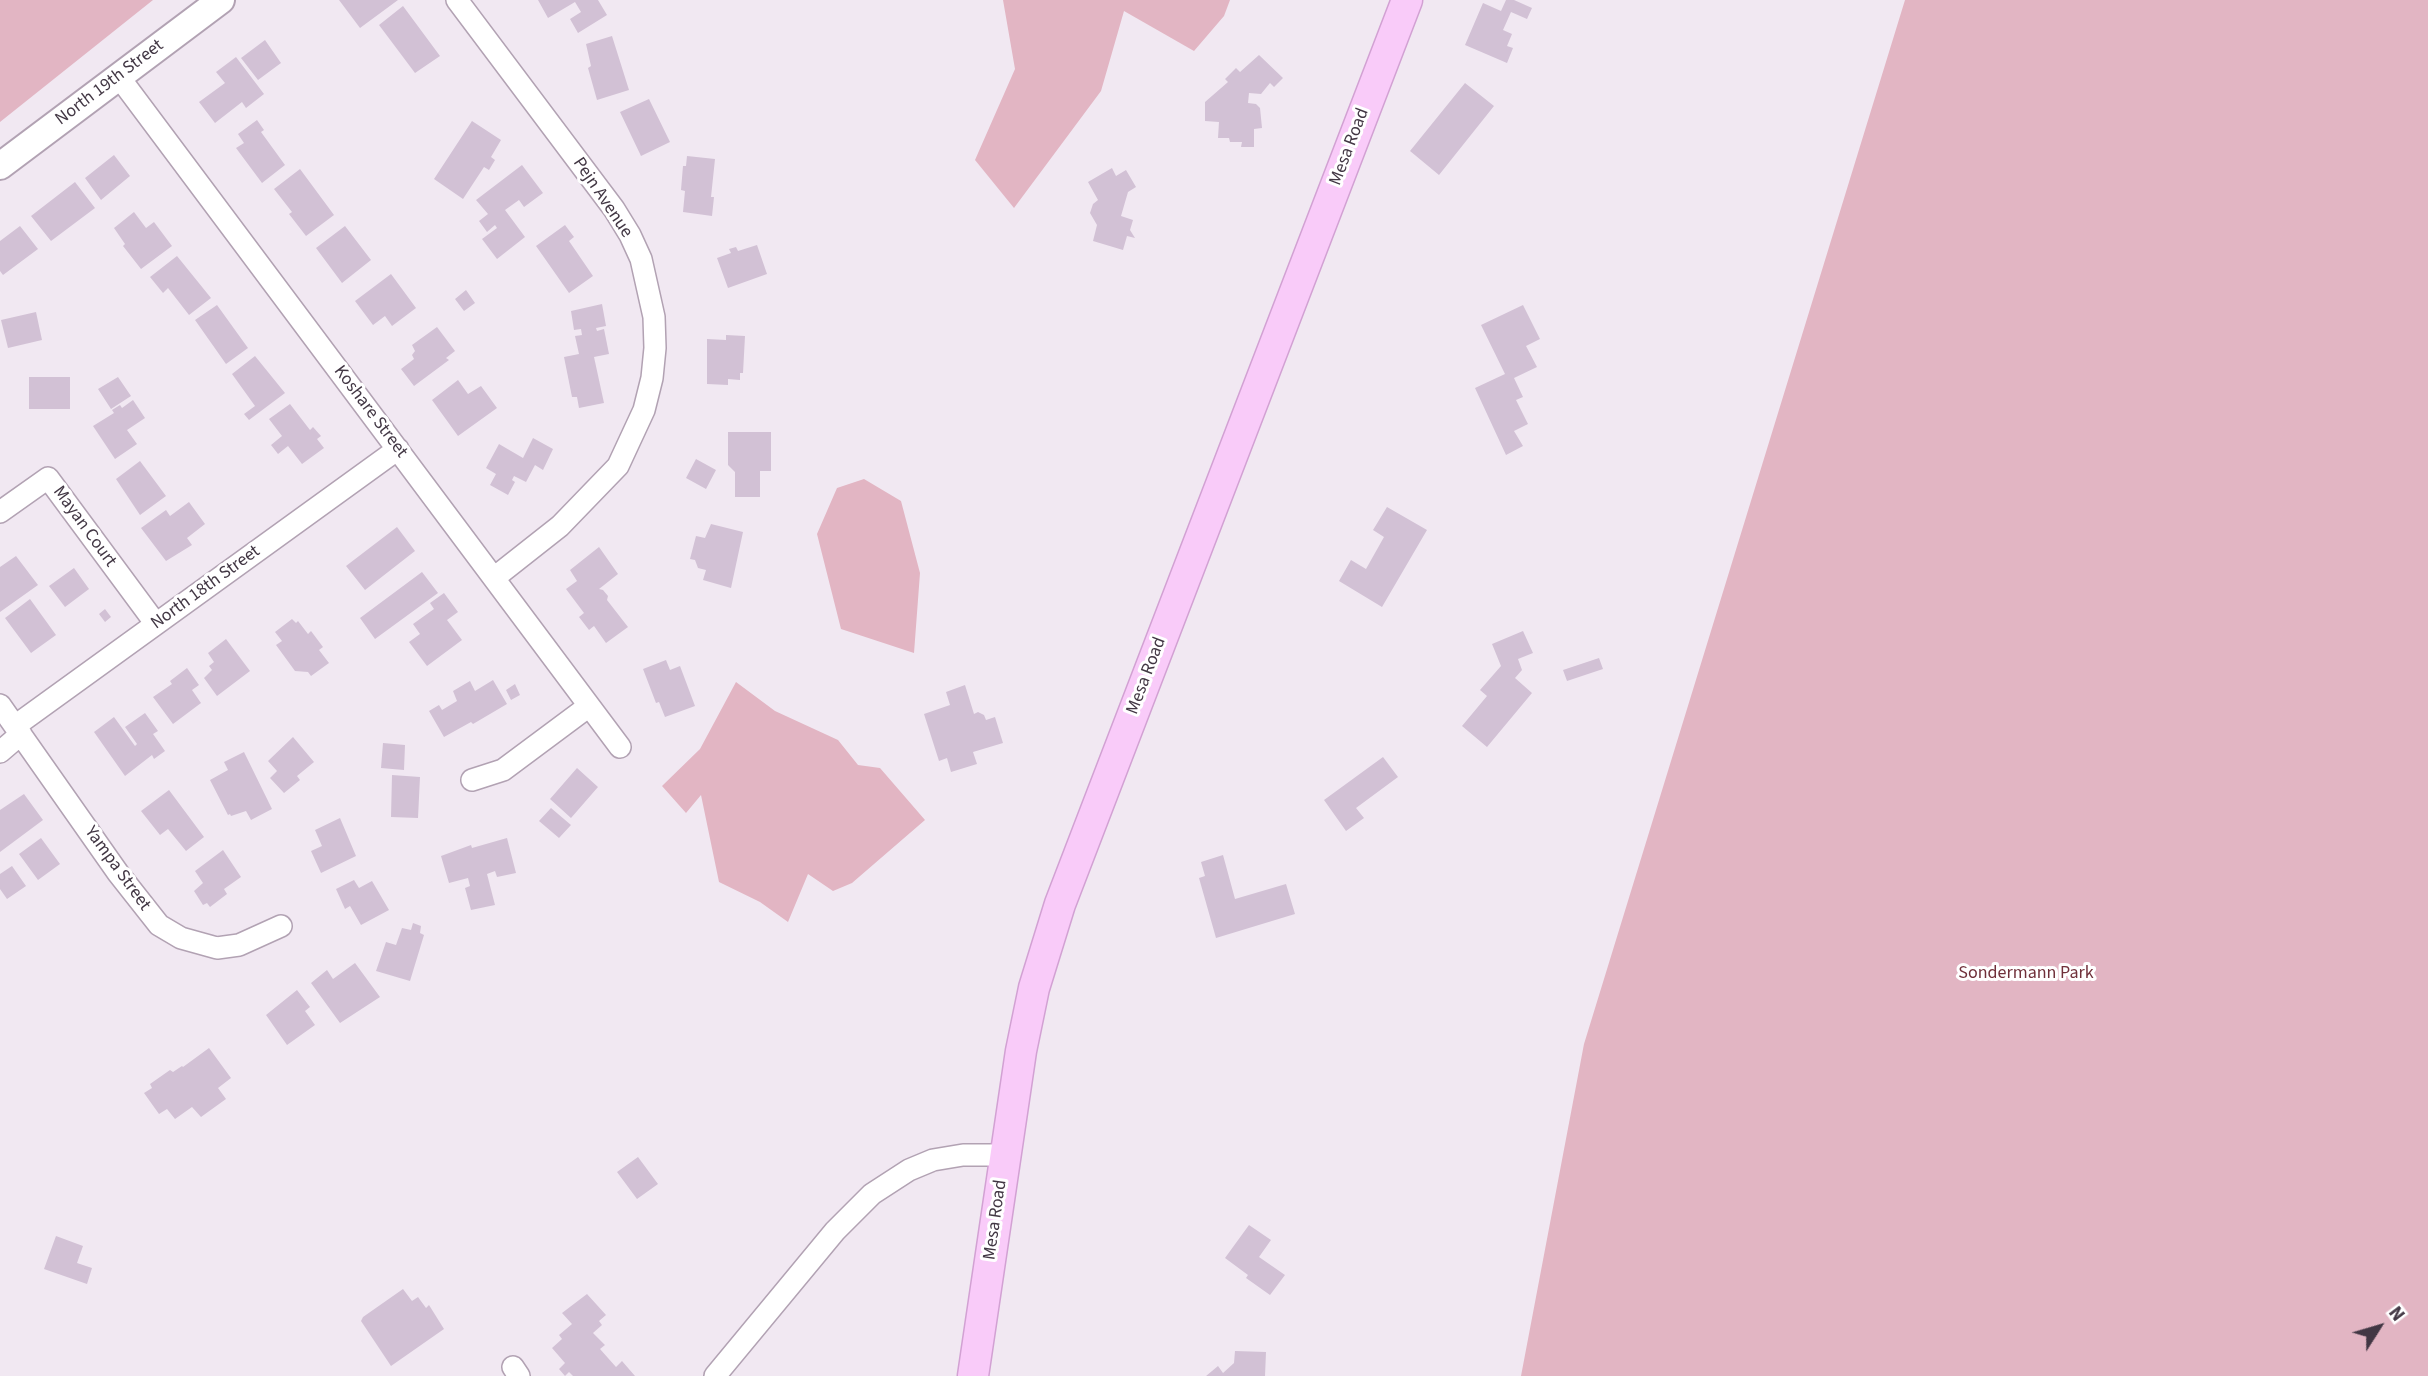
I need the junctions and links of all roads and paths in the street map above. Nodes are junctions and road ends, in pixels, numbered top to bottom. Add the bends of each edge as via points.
1 (221, 0) edge
2 (457, 0) edge
3 (1407, 0) edge
4 (119, 77) junction
5 (0, 166) edge
6 (398, 449) junction
7 (0, 512) edge
8 (494, 578) junction
9 (156, 624) junction
10 (0, 705) edge
11 (589, 706) junction
12 (18, 730) junction
13 (620, 747) dead end
14 (0, 752) edge
15 (472, 780) dead end
16 (281, 926) dead end
17 (1005, 1155) junction
18 (715, 1376) edge
19 (973, 1376) edge

1 - 4 street, North 19th Street
2 - 8 street, Pejn Avenue via 630,234 654,317 652,377 618,466 561,526
3 - 17 main road, Mesa Road via 1061,901 1034,988
4 - 5 street, North 19th Street
4 - 6 street, Koshare Street
6 - 8 street, Koshare Street
6 - 9 street, North 18th Street
7 - 9 street, Mayan Court via 48,478
8 - 11 street, Koshare Street
9 - 12 street, North 18th Street
10 - 12 street, Yampa Street
11 - 13 street, Koshare Street
11 - 15 street via 503,770
12 - 14 street, North 18th Street
12 - 16 street, Yampa Street via 159,925 181,938 217,948 239,945
17 - 18 street via 933,1160 878,1190 835,1231
17 - 19 main road, Mesa Road

